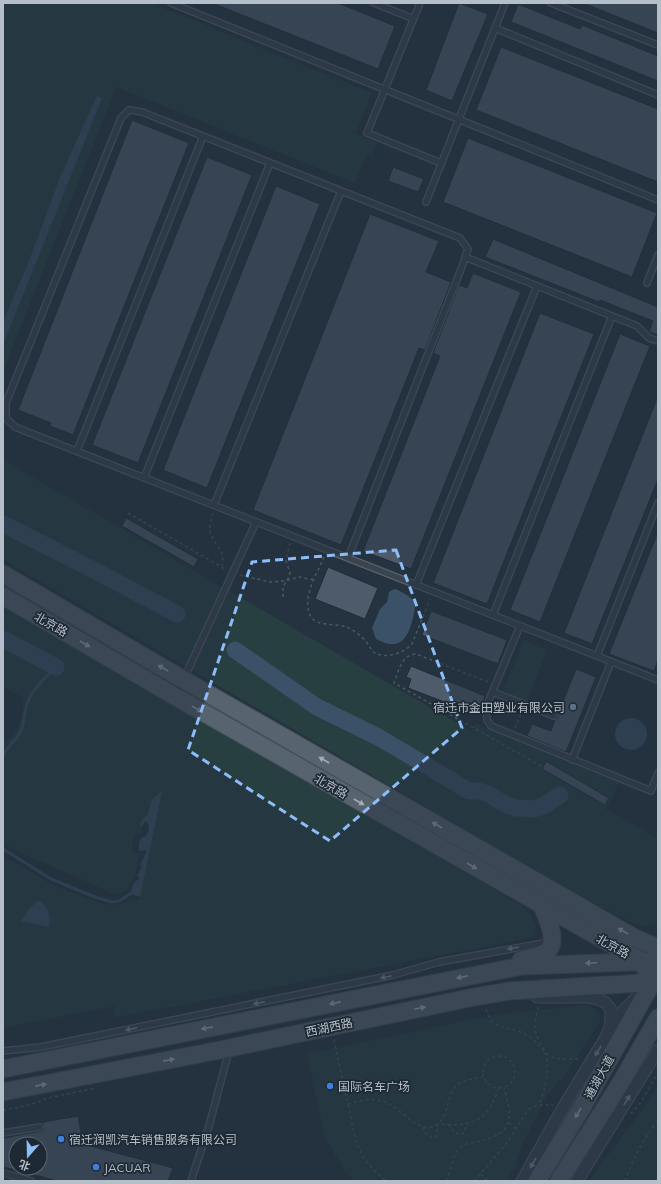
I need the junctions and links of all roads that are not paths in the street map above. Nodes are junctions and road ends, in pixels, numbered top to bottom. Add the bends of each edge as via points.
1 (171, 3) edge
2 (374, 3) edge
3 (420, 3) edge
4 (505, 3) edge
5 (551, 3) edge
6 (414, 19) junction
7 (495, 28) junction
8 (658, 45) edge
9 (385, 89) junction
10 (658, 95) edge
11 (459, 119) junction
12 (203, 136) junction
13 (270, 163) junction
14 (441, 163) junction
15 (341, 191) junction
16 (658, 200) edge
17 (426, 202) dead end
18 (658, 255) edge
19 (465, 257) junction
20 (647, 283) dead end
21 (537, 286) junction
22 (612, 316) junction
23 (658, 342) edge
24 (77, 451) junction
25 (144, 478) junction
26 (658, 503) edge
27 (214, 505) junction
28 (256, 522) junction
29 (348, 558) junction
30 (3, 574) edge
31 (416, 585) junction
32 (3, 596) edge
33 (493, 615) junction
34 (520, 626) junction
35 (597, 656) junction
36 (611, 662) junction
37 (184, 680) junction
38 (658, 680) edge
39 (492, 692) junction
40 (176, 697) junction
41 (554, 716) dead end
42 (572, 760) junction
43 (658, 773) edge
44 (542, 906) junction
45 (551, 941) junction
46 (658, 948) edge
47 (641, 961) junction
48 (658, 961) edge
49 (491, 972) junction
50 (656, 978) edge
51 (509, 991) junction
52 (658, 1018) edge
53 (626, 1041) junction
54 (229, 1048) junction
55 (658, 1050) edge
56 (3, 1051) edge
57 (3, 1069) edge
58 (3, 1092) edge
59 (40, 1127) dead end
60 (3, 1133) edge
61 (3, 1173) edge
62 (31, 1181) edge
63 (191, 1181) edge
64 (522, 1181) edge
65 (537, 1181) edge
66 (559, 1181) edge
67 (577, 1181) edge

1 - 9 lane
2 - 6 lane
3 - 6 lane
4 - 7 lane
5 - 8 lane
6 - 9 lane
7 - 10 lane
7 - 11 lane
9 - 11 lane
9 - 14 lane via 367,133
11 - 14 lane
11 - 16 lane
12 - 13 lane
12 - 24 lane
12 - 24 lane via 142,112 129,110 121,118 6,403 6,418 15,427
13 - 15 lane
13 - 25 lane
14 - 17 lane
15 - 19 lane via 460,238 468,249
15 - 27 lane
18 - 20 lane
19 - 21 lane
19 - 29 lane
21 - 22 lane
21 - 31 lane
22 - 23 lane via 637,326 649,338
22 - 33 lane
24 - 25 lane
25 - 27 lane
26 - 35 lane
27 - 28 lane
28 - 29 lane
28 - 37 lane
29 - 31 lane
37 -> 30 main road, 北京路
31 - 33 lane
32 -> 40 main road, 北京路
33 - 34 lane
34 - 35 lane
34 - 39 lane
35 - 36 lane
36 - 38 lane
36 - 42 lane
37 - 40 lane
46 -> 37 main road, 北京路 via 635,938
39 - 41 lane
39 - 42 lane via 486,707 487,720 491,726
40 -> 44 main road, 北京路
42 - 43 lane via 651,791
44 - 45 main road via 550,925
44 - 47 main road, 北京路
45 - 49 main road via 546,952
45 -> 56 lane via 438,962 393,975 41,1047
47 - 48 main road, 西湖西路
47 -> 49 main road, 西湖西路 via 522,966
47 - 50 main road, 北京路
49 -> 57 main road, 西湖西路
50 - 51 main road, 西湖西路
50 - 53 main road, 通湖大道
51 - 53 street via 539,997 598,999 606,1003 611,1010 611,1025
54 -> 51 main road, 西湖西路
52 - 53 main road, 通湖大道
53 -> 64 street via 564,1106
53 -> 65 main road, 通湖大道
53 - 66 main road, 通湖大道
58 -> 54 main road, 西湖西路
54 - 63 lane via 209,1126
67 -> 55 street
59 - 60 lane
61 - 62 lane

